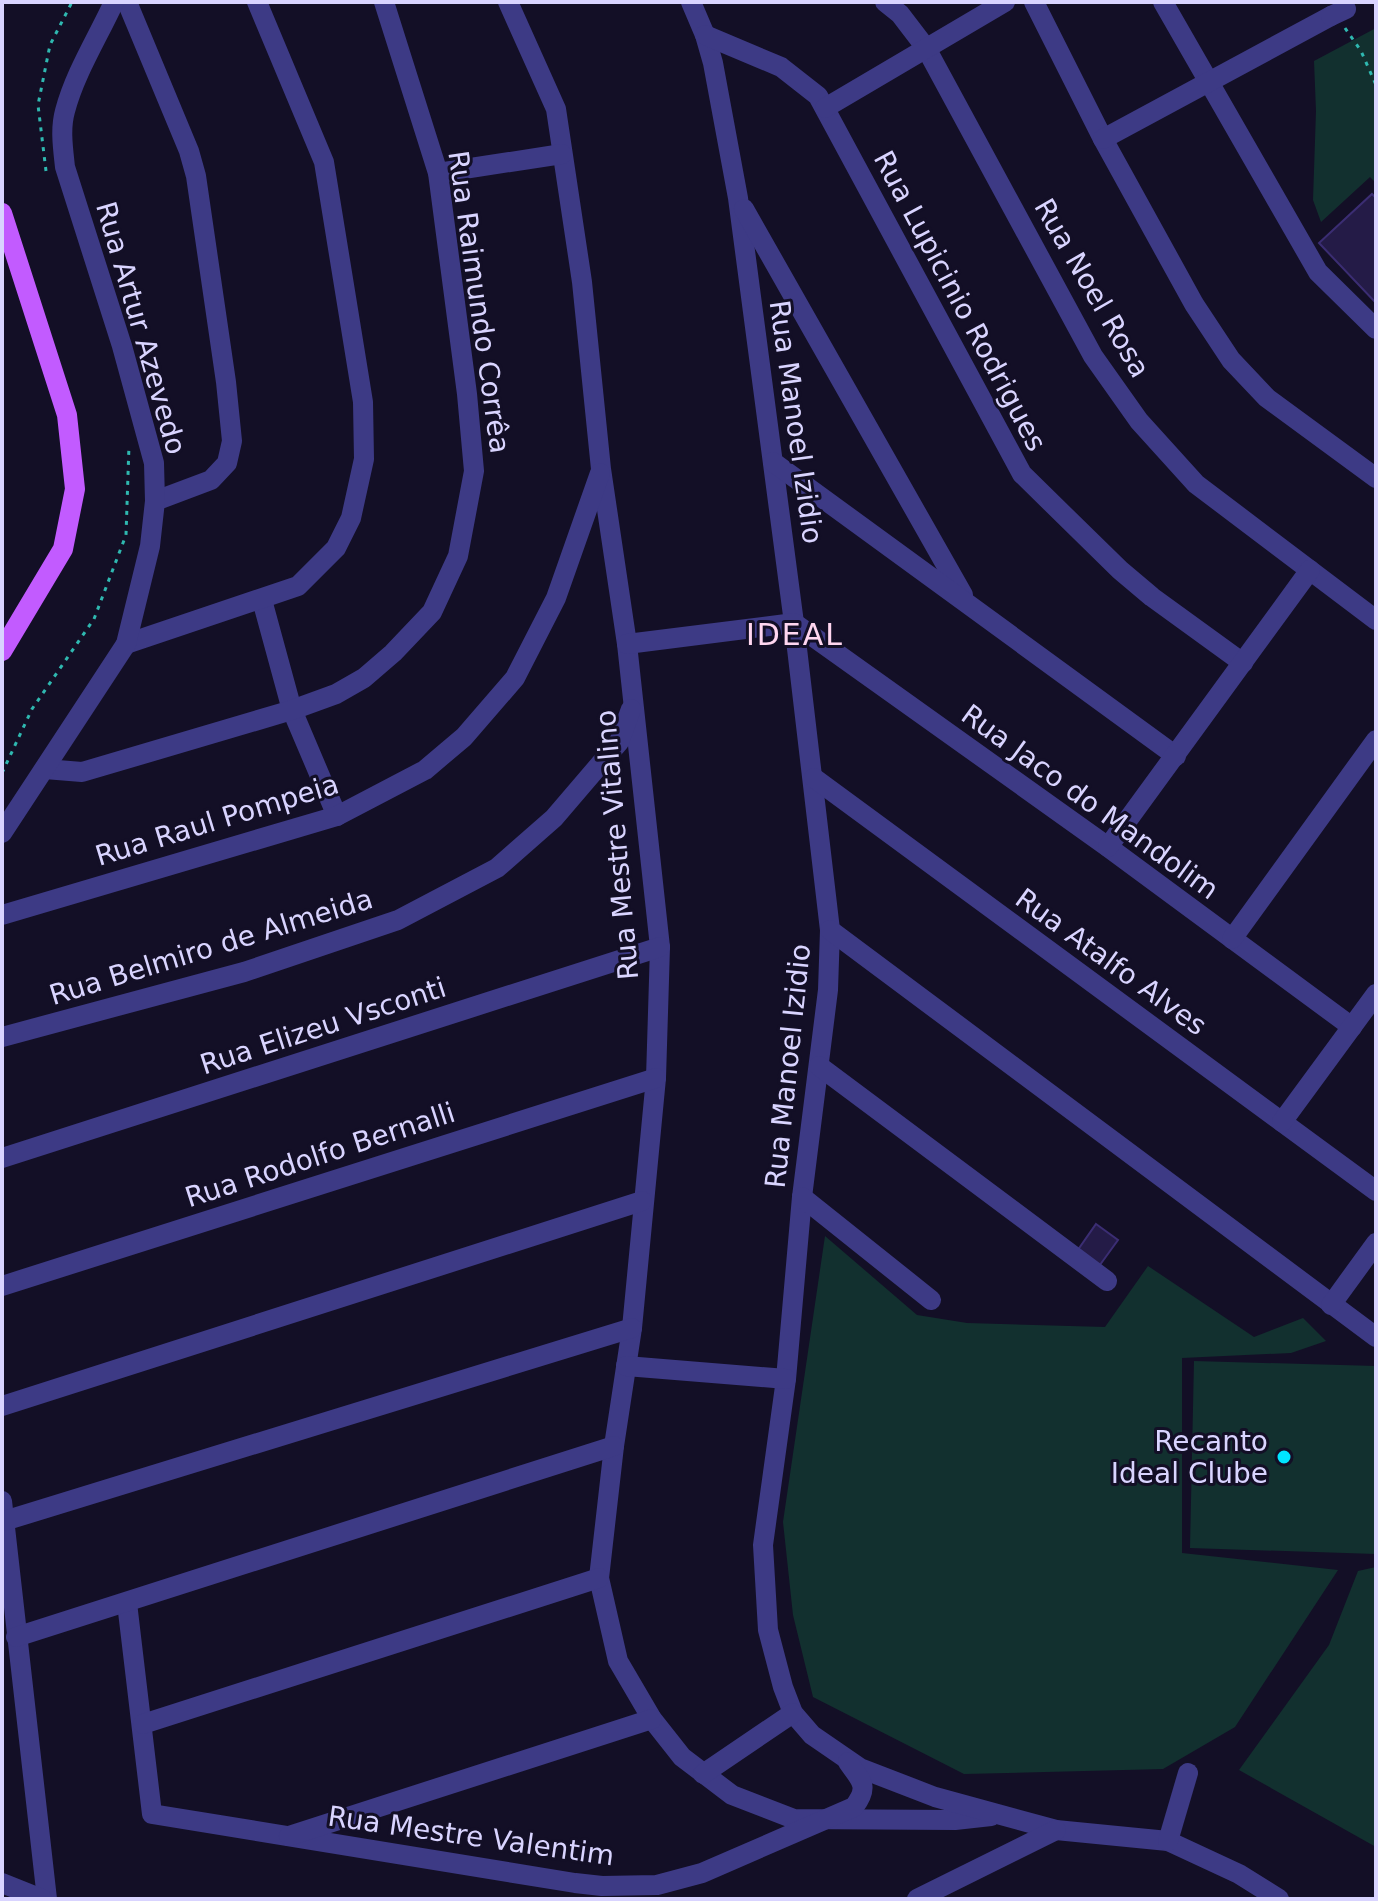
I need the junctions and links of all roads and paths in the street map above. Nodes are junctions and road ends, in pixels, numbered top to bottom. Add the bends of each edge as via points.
1 (114, 2) edge
2 (127, 2) edge
3 (257, 2) edge
4 (384, 2) edge
5 (691, 2) edge
6 (885, 2) edge
7 (1005, 2) edge
8 (1034, 2) edge
9 (1163, 2) edge
10 (513, 3) edge
11 (1346, 10) edge
12 (705, 35) junction
13 (926, 48) junction
14 (1209, 83) junction
15 (1376, 85) edge
16 (825, 108) junction
17 (1103, 139) junction
18 (562, 154) junction
19 (438, 173) junction
20 (738, 198) junction
21 (2, 213) edge
22 (1376, 329) edge
23 (773, 462) junction
24 (601, 469) junction
25 (1376, 478) edge
26 (155, 501) junction
27 (1310, 570) junction
28 (262, 600) junction
29 (967, 602) junction
30 (1376, 620) edge
31 (794, 623) junction
32 (5, 641) edge
33 (126, 644) junction
34 (627, 644) junction
35 (1243, 663) junction
36 (632, 705) junction
37 (292, 710) junction
38 (1376, 740) edge
39 (1176, 756) junction
40 (45, 769) junction
41 (814, 778) junction
42 (337, 816) junction
43 (2, 833) edge
44 (1108, 847) junction
45 (2, 915) edge
46 (830, 930) junction
47 (1232, 939) junction
48 (660, 947) junction
49 (1376, 994) edge
50 (1352, 1027) junction
51 (2, 1037) edge
52 (819, 1066) junction
53 (656, 1078) junction
54 (1282, 1122) junction
55 (2, 1158) edge
56 (1376, 1191) edge
57 (802, 1197) junction
58 (642, 1201) junction
59 (1376, 1243) edge
60 (1107, 1281) dead end
61 (2, 1286) edge
62 (931, 1300) dead end
63 (1331, 1305) junction
64 (632, 1328) junction
65 (1376, 1337) edge
66 (626, 1366) junction
67 (786, 1379) junction
68 (2, 1406) edge
69 (614, 1446) junction
70 (3, 1511) edge
71 (599, 1578) junction
72 (127, 1603) junction
73 (16, 1637) junction
74 (793, 1713) junction
75 (652, 1719) junction
76 (143, 1724) junction
77 (848, 1762) junction
78 (1188, 1773) dead end
79 (703, 1774) junction
80 (903, 1784) junction
81 (1002, 1814) junction
82 (896, 1819) junction
83 (820, 1820) junction
84 (1056, 1830) junction
85 (286, 1837) junction
86 (1168, 1841) junction
87 (2, 1883) edge
88 (44, 1899) edge
89 (917, 1899) edge
90 (1279, 1899) edge

1 - 26 street, Rua Artur Azevedo via 73,87 62,138 69,179 154,463
2 - 26 street via 196,176 232,441 227,463 211,480
3 - 28 street via 324,162 363,402 364,459 351,518 336,548 298,586
4 - 19 street, Rua Raimundo Corrêa
5 - 12 street, Rua Manoel Izidio
6 - 13 street, Rua Noel Rosa
7 - 13 street
8 - 17 street
9 - 14 street
10 - 18 street, Rua Mestre Vitalino via 556,109
11 - 14 street
11 - 15 path
12 - 16 street, Rua Lupicinio Rodrigues via 781,67 818,96
12 - 20 street, Rua Manoel Izidio
13 - 16 street
13 - 27 street, Rua Noel Rosa via 1093,356 1139,421 1196,484
14 - 17 street
14 - 22 street via 1318,272
16 - 35 street, Rua Lupicinio Rodrigues via 1022,474 1120,570
17 - 25 street via 1231,360 1267,398
18 - 19 street
18 - 24 street, Rua Mestre Vitalino
19 - 37 street, Rua Raimundo Corrêa via 474,471 458,556 432,612 393,653 336,694
20 - 23 street, Rua Manoel Izidio
20 - 29 street
21 - 32 main road via 67,415 75,489 63,549
23 - 29 street
23 - 31 street, Rua Manoel Izidio
24 - 34 street, Rua Mestre Vitalino
24 - 42 street, Rua Raul Pompeia via 556,598 515,678 464,737 425,770
26 - 33 street, Rua Artur Azevedo via 150,546
27 - 30 street, Rua Noel Rosa
27 - 35 street
28 - 33 street
28 - 37 street
29 - 39 street
31 - 34 street
31 - 41 street, Rua Manoel Izidio
31 - 44 street, Rua Jaco do Mandolim
33 - 40 street, Rua Artur Azevedo
34 - 36 street, Rua Mestre Vitalino
35 - 39 street
36 - 48 street, Rua Mestre Vitalino
36 - 51 street, Rua Belmiro de Almeida via 619,742 554,818 497,868 398,920 244,972
37 - 40 street, Rua Raimundo Corrêa via 82,772
37 - 42 street
38 - 47 street
39 - 44 street
40 - 43 street, Rua Artur Azevedo
41 - 46 street, Rua Manoel Izidio
41 - 54 street, Rua Atalfo Alves
42 - 45 street, Rua Raul Pompeia
44 - 47 street, Rua Jaco do Mandolim
46 - 52 street, Rua Manoel Izidio
46 - 63 street
47 - 50 street, Rua Jaco do Mandolim
48 - 53 street, Rua Mestre Vitalino
48 - 55 street, Rua Elizeu Vsconti
49 - 50 street
50 - 54 street
52 - 57 street, Rua Manoel Izidio
52 - 60 street
53 - 58 street, Rua Mestre Vitalino
53 - 61 street, Rua Rodolfo Bernalli
54 - 56 street, Rua Atalfo Alves
57 - 62 street
57 - 67 street, Rua Manoel Izidio
58 - 64 street, Rua Mestre Vitalino
58 - 68 street
59 - 63 street
63 - 65 street
64 - 66 street, Rua Mestre Vitalino
64 - 70 street
66 - 67 street
66 - 69 street, Rua Mestre Vitalino
67 - 74 street, Rua Manoel Izidio via 763,1545 768,1630
69 - 71 street, Rua Mestre Vitalino
69 - 72 street
70 - 73 street
71 - 75 street, Rua Mestre Vitalino via 618,1661
71 - 76 street
72 - 73 street
72 - 76 street
73 - 88 street
74 - 77 street, Rua Manoel Izidio
74 - 79 street
75 - 79 street, Rua Mestre Vitalino
75 - 85 street
76 - 85 street, Rua Mestre Valentim via 152,1814
77 - 80 street, Rua Manoel Izidio
77 - 83 street, Rua Mestre Valentim via 863,1784 863,1795 854,1807
78 - 86 street
79 - 83 street, Rua Mestre Vitalino via 732,1795 794,1819
80 - 81 street, Rua Manoel Izidio
80 - 82 street via 894,1803
81 - 82 street, Rua Manoel Izidio
81 - 84 street, Rua Manoel Izidio
82 - 83 street, Rua Manoel Izidio
83 - 85 street, Rua Mestre Valentim via 702,1873 657,1885 575,1883
84 - 86 street, Rua Manoel Izidio
84 - 89 street
86 - 90 street, Rua Manoel Izidio
87 - 88 street

